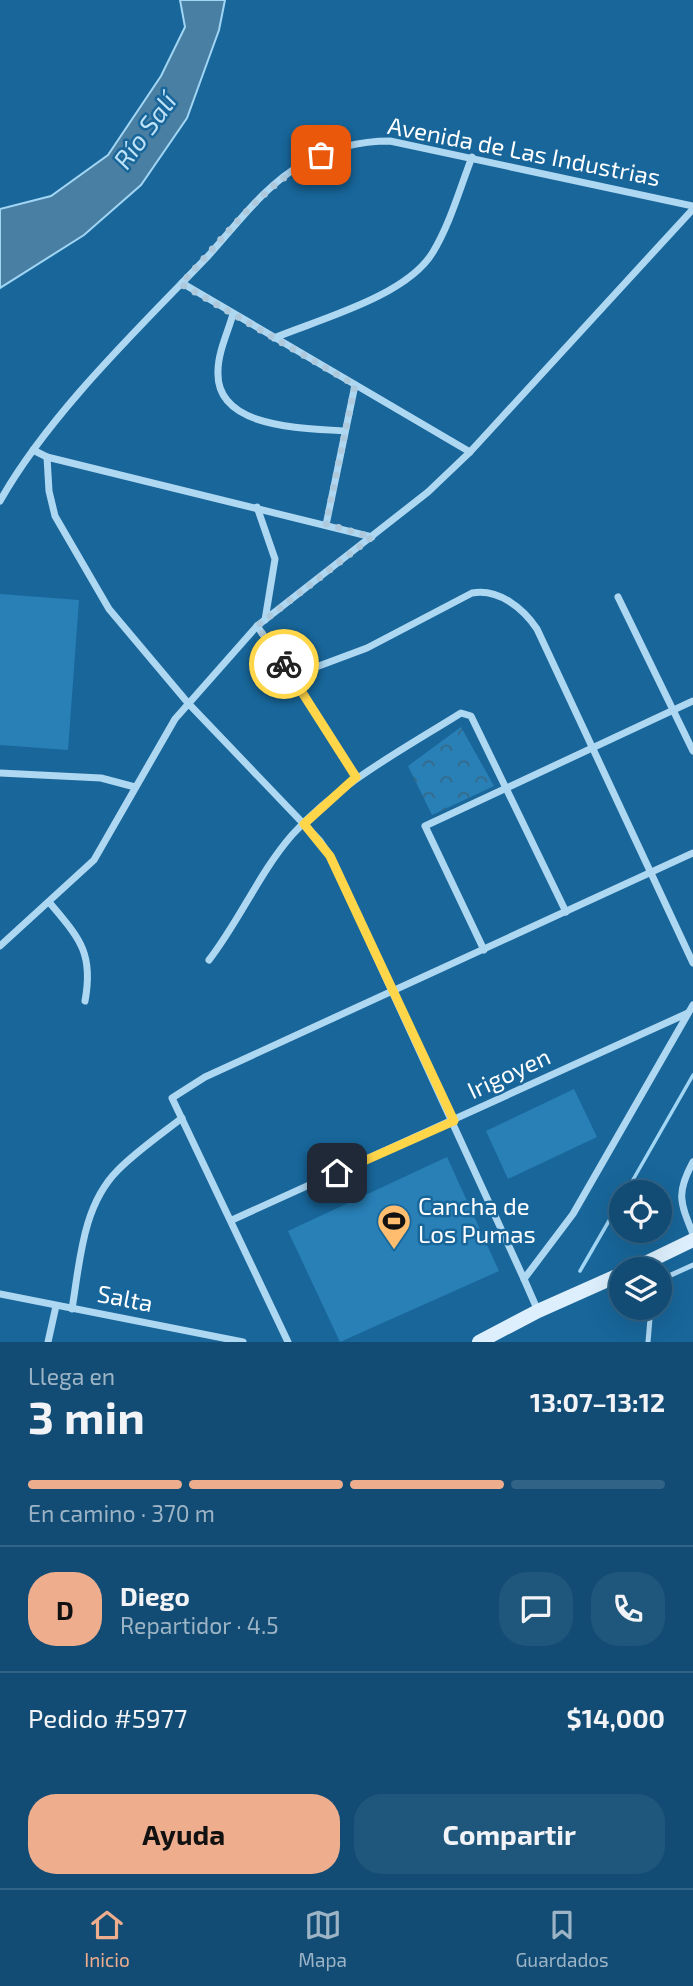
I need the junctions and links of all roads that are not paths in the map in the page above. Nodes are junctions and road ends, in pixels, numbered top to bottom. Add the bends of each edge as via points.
1 (472, 157) junction
2 (693, 207) edge
3 (181, 284) junction
4 (233, 314) junction
5 (274, 338) junction
6 (355, 385) junction
7 (345, 431) junction
8 (33, 450) junction
9 (470, 453) junction
10 (47, 457) junction
11 (0, 501) edge
12 (257, 507) junction
13 (326, 524) junction
14 (372, 537) junction
15 (618, 597) dead end
16 (265, 620) junction
17 (257, 626) junction
18 (292, 676) junction
19 (693, 701) edge
20 (188, 703) junction
21 (673, 710) junction
22 (592, 749) junction
23 (693, 751) edge
24 (0, 773) edge
25 (356, 777) junction
26 (135, 787) junction
27 (506, 788) junction
28 (304, 824) junction
29 (693, 853) edge
30 (650, 872) junction
31 (49, 902) junction
32 (566, 912) junction
33 (0, 946) edge
34 (484, 950) junction
35 (209, 960) dead end
36 (693, 963) edge
37 (395, 992) junction
38 (85, 1001) dead end
39 (693, 1005) edge
40 (688, 1013) junction
41 (181, 1118) junction
42 (454, 1121) junction
43 (693, 1161) edge
44 (232, 1220) junction
45 (693, 1234) edge
46 (693, 1240) edge
47 (659, 1257) edge
48 (693, 1265) edge
49 (672, 1275) edge
50 (524, 1279) junction
51 (609, 1279) edge
52 (0, 1294) edge
53 (56, 1306) junction
54 (72, 1309) junction
55 (537, 1311) junction
56 (650, 1320) edge
57 (48, 1342) edge
58 (243, 1342) edge
59 (288, 1342) edge
60 (480, 1342) edge
61 (649, 1342) edge

1 - 2 street, Avenida de Las Industrias
1 - 3 street, Avenida de Las Industrias via 390,141 346,145 321,155 269,190
1 - 5 street via 433,252 412,275 389,290
2 - 9 street
3 - 4 street
3 - 8 street, Avenida de Las Industrias
4 - 5 street
4 - 7 street via 217,372 232,405 257,421 277,426
5 - 6 street
6 - 7 street
6 - 9 street
7 - 13 street
8 - 10 street
8 - 11 street, Avenida de Las Industrias
9 - 14 street
10 - 12 street
10 - 20 street via 55,516 78,560 109,609
12 - 13 street
12 - 16 street via 275,559
13 - 14 street
14 - 16 street
15 - 21 street
16 - 17 street
17 - 18 street
17 - 20 street
18 - 22 street via 368,648 484,590 517,607 537,629
18 - 25 street
19 - 21 street
20 - 26 street
20 - 28 street
21 - 22 street
21 - 23 street
22 - 27 street
22 - 30 street
24 - 26 street via 101,778
25 - 27 street via 461,713 471,716
25 - 28 street
26 - 31 street via 94,860
27 - 32 street
27 - 34 street via 425,826
28 - 35 street via 256,883
28 - 37 street via 330,856
29 - 30 street
30 - 32 street
30 - 36 street
31 - 33 street
31 - 38 street via 79,939 87,957 90,975
32 - 34 street
34 - 37 street
37 - 41 street via 205,1077 172,1098
37 - 42 street
39 - 40 street
40 - 42 street, Irigoyen
40 - 50 street via 573,1214
41 - 44 street
41 - 54 street via 118,1170 95,1204 84,1236
42 - 44 street, Irigoyen
42 - 50 street
43 - 45 street via 680,1189
44 - 59 street
46 - 47 main road
48 - 49 lane
50 - 55 street
51 - 55 main road
52 - 53 street, Salta
53 - 54 street, Salta
53 - 57 street
54 - 58 street, Salta
55 - 60 main road
56 - 61 lane

